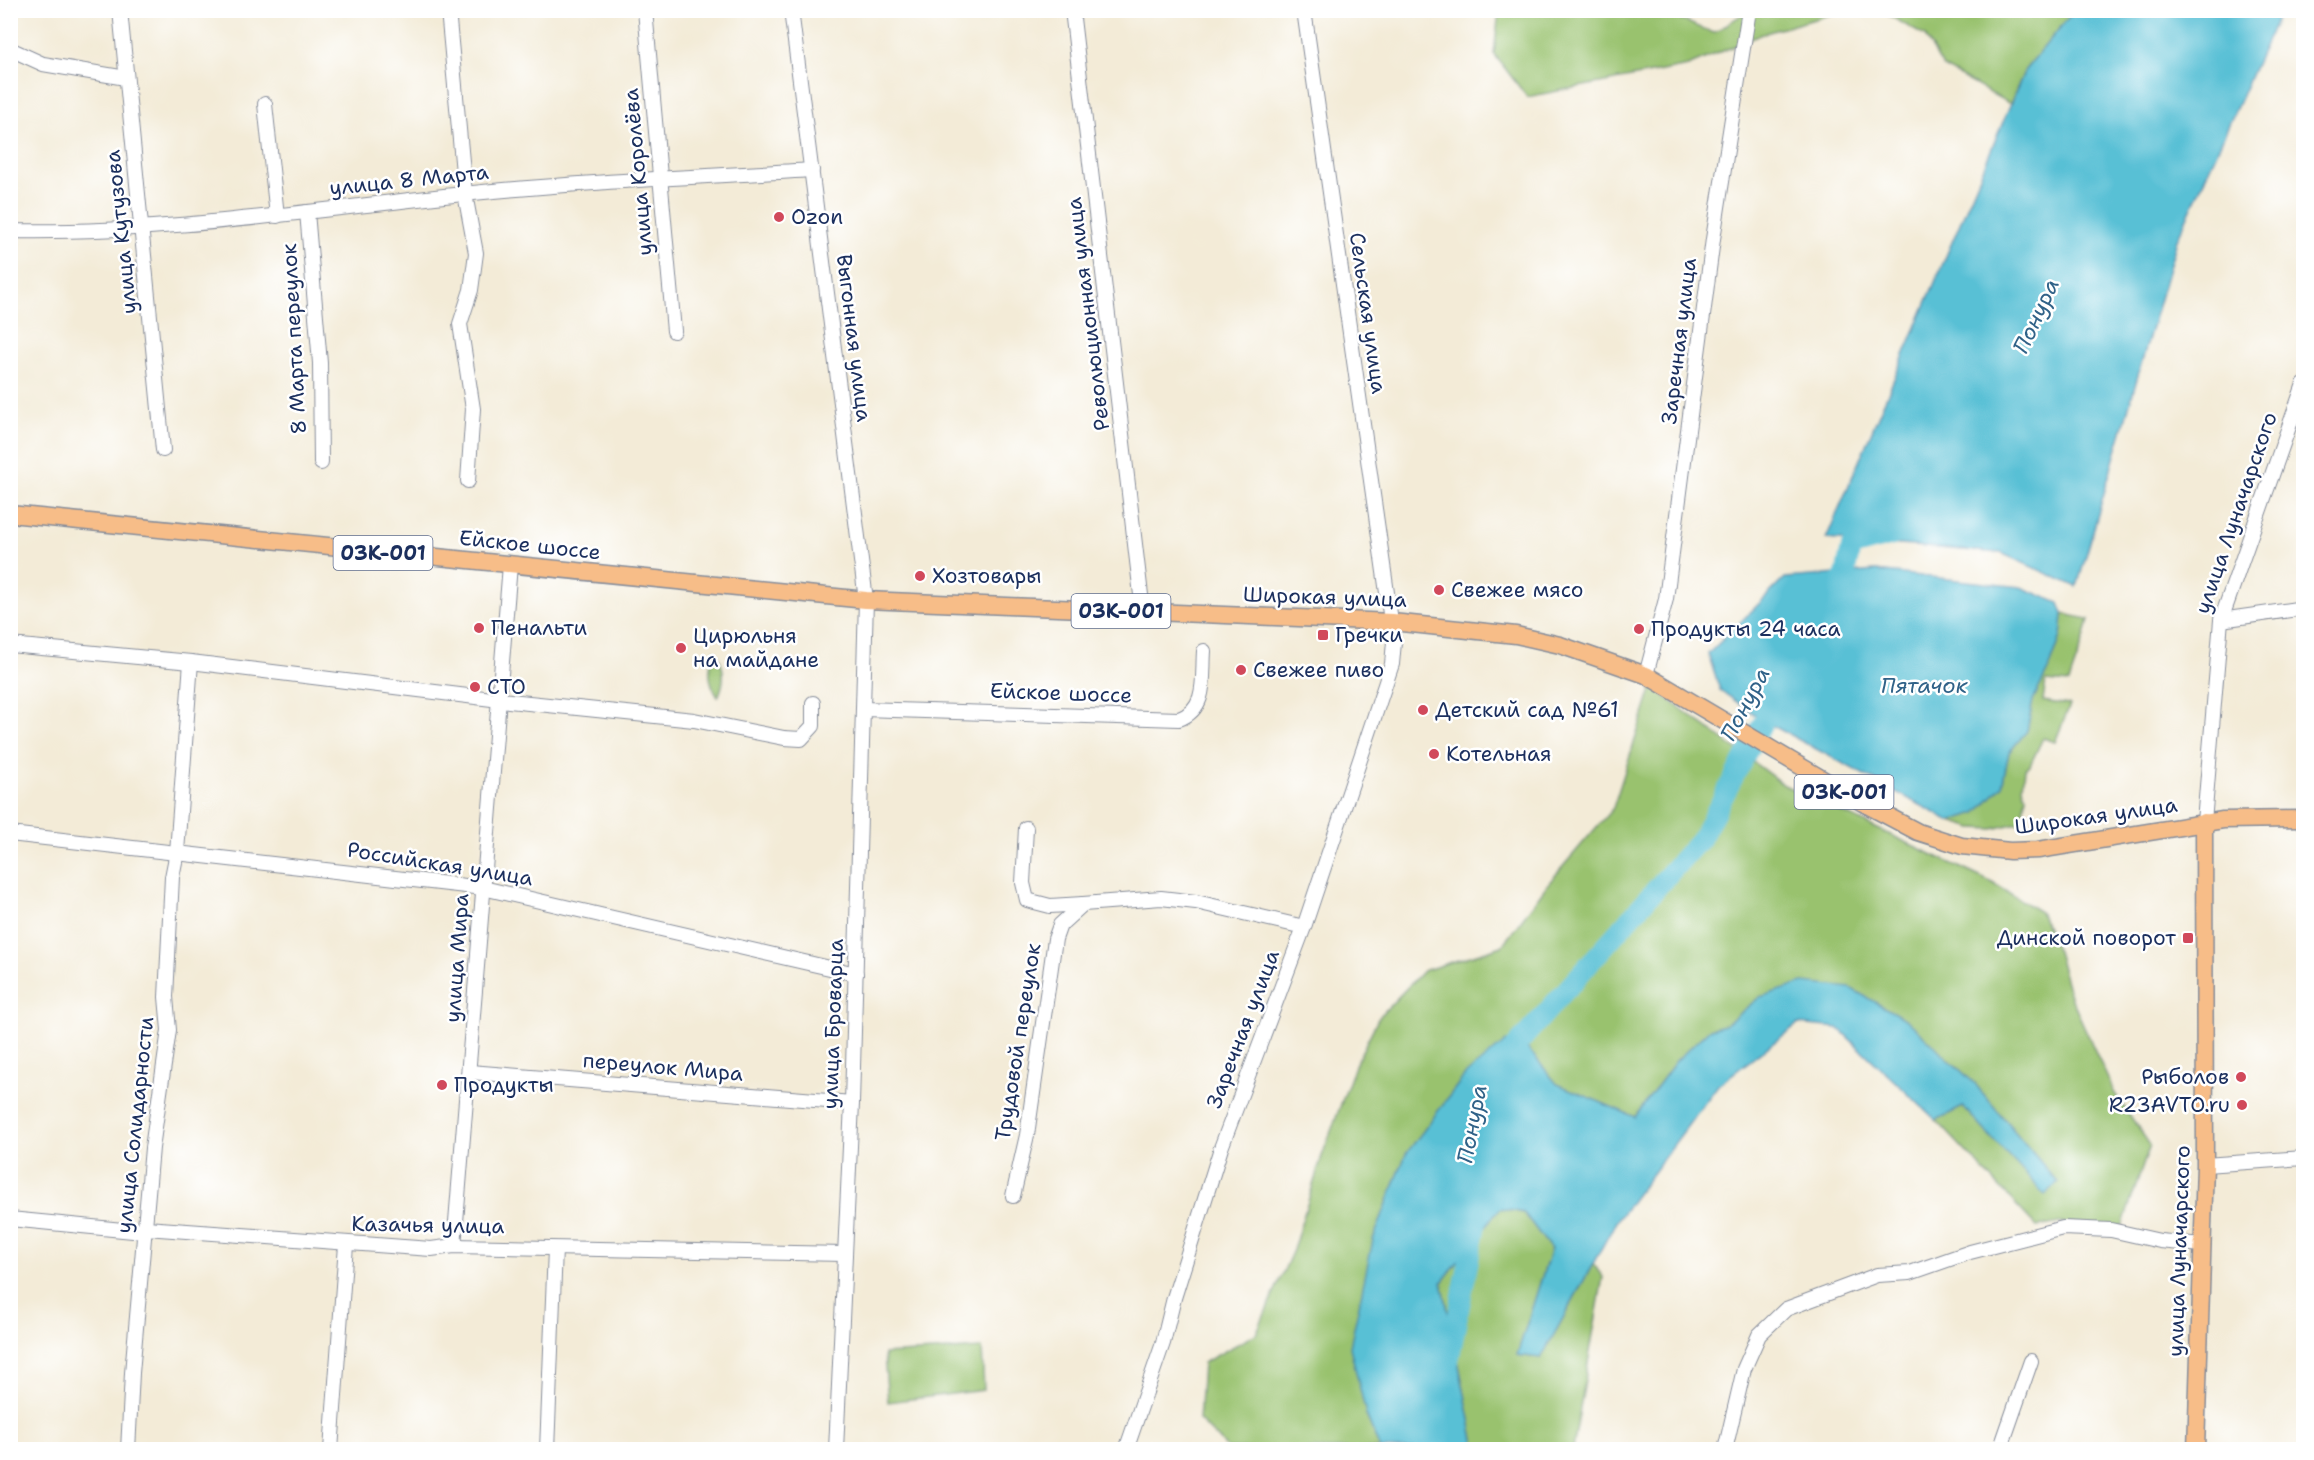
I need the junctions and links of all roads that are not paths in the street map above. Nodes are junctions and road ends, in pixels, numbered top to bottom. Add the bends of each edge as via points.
1 (120, 10) edge
2 (448, 10) edge
3 (645, 10) edge
4 (791, 10) edge
5 (1072, 10) edge
6 (1304, 10) edge
7 (1749, 10) edge
8 (10, 49) edge
9 (126, 78) junction
10 (265, 104) dead end
11 (812, 170) junction
12 (660, 179) junction
13 (465, 194) junction
14 (307, 212) junction
15 (277, 216) junction
16 (141, 226) junction
17 (10, 231) edge
18 (674, 331) dead end
19 (2304, 384) edge
20 (163, 450) dead end
21 (321, 463) dead end
22 (468, 481) dead end
23 (10, 514) edge
24 (510, 565) junction
25 (866, 600) junction
26 (2304, 608) edge
27 (1143, 612) junction
28 (2221, 620) junction
29 (1392, 622) junction
30 (10, 645) edge
31 (1204, 651) dead end
32 (191, 662) junction
33 (1646, 675) junction
34 (500, 700) junction
35 (813, 703) dead end
36 (863, 709) junction
37 (2304, 819) edge
38 (2204, 822) junction
39 (1026, 828) dead end
40 (10, 834) edge
41 (177, 852) junction
42 (483, 888) junction
43 (1083, 904) junction
44 (1304, 927) junction
45 (856, 974) junction
46 (470, 1072) junction
47 (852, 1103) junction
48 (2304, 1158) edge
49 (2205, 1165) junction
50 (1013, 1196) dead end
51 (10, 1219) edge
52 (146, 1228) junction
53 (346, 1245) junction
54 (2202, 1245) junction
55 (454, 1246) junction
56 (555, 1249) junction
57 (845, 1254) junction
58 (2031, 1361) dead end
59 (128, 1449) edge
60 (331, 1449) edge
61 (547, 1449) edge
62 (836, 1449) edge
63 (1126, 1449) edge
64 (1725, 1449) edge
65 (2000, 1449) edge
66 (2196, 1449) edge

1 - 9 street, улица Кутузова
2 - 13 street
3 - 12 street, улица Королёва
4 - 11 street, Выгонная улица
5 - 27 street, Революционная улица
6 - 29 street, Сельская улица
7 - 33 street, Заречная улица via 1713,239 1666,599
8 - 9 street via 43,64
9 - 16 street, улица Кутузова
10 - 15 street
11 - 12 street, улица 8 Марта
11 - 25 street, Выгонная улица
12 - 13 street, улица 8 Марта
12 - 18 street, улица Королёва
13 - 14 street, улица 8 Марта
13 - 22 street via 476,253 471,290 460,324 473,409
14 - 15 street, улица 8 Марта
14 - 21 street, 8 Марта переулок via 320,363
15 - 16 street, улица 8 Марта
16 - 17 street, улица 8 Марта
16 - 20 street, улица Кутузова
19 - 28 street, улица Луначарского
23 - 24 main road, Ейское шоссе / 03К-001
24 - 25 main road, Ейское шоссе / 03К-001
24 - 34 street, улица Мира
25 - 27 main road, Широкая улица / 03К-001
25 - 36 street, улица Броварца
26 - 28 street
27 - 29 main road, Широкая улица / 03К-001
28 - 38 street, улица Луначарского
29 - 33 main road, Широкая улица / 03К-001 via 1516,635 1560,645
29 - 44 street, Заречная улица via 1392,664
30 - 32 street
31 - 36 street, Ейское шоссе via 1199,703 1195,711 1179,719
32 - 34 street
32 - 41 street, улица Солидарности
33 - 38 main road, Широкая улица / 03К-001 via 1863,803 1918,832 1962,846 2010,851 2079,845
34 - 35 street via 694,720 801,739 813,726
34 - 42 street, улица Мира
36 - 45 street, улица Броварца
37 - 38 main road, Широкая улица / 03К-001
38 - 49 main road, улица Луначарского
39 - 43 street via 1023,883 1027,900 1050,906
40 - 41 street, Российская улица
41 - 42 street, Российская улица
41 - 52 street, улица Солидарности via 168,965 169,1030 152,1148
42 - 45 street, Российская улица
42 - 46 street, улица Мира
43 - 44 street via 1161,898 1196,902
43 - 50 street, Трудовой переулок via 1060,926 1055,939 1027,1135
44 - 63 street, Заречная улица via 1221,1148 1163,1342
45 - 47 street, улица Броварца
46 - 47 street, переулок Мира
46 - 55 street, улица Мира
47 - 57 street, улица Броварца
48 - 49 street
49 - 54 main road, улица Луначарского
51 - 52 street, Казачья улица via 133,1231
52 - 53 street, Казачья улица
52 - 59 street, улица Солидарности
53 - 55 street, Казачья улица via 431,1249
53 - 60 street
54 - 64 street via 2111,1230 2063,1228 1970,1252 1910,1273 1877,1275 1786,1309 1759,1335 1748,1361
54 - 66 main road, улица Луначарского
55 - 56 street, Казачья улица
56 - 57 street, Казачья улица
56 - 61 street
57 - 62 street, улица Броварца
58 - 65 street

